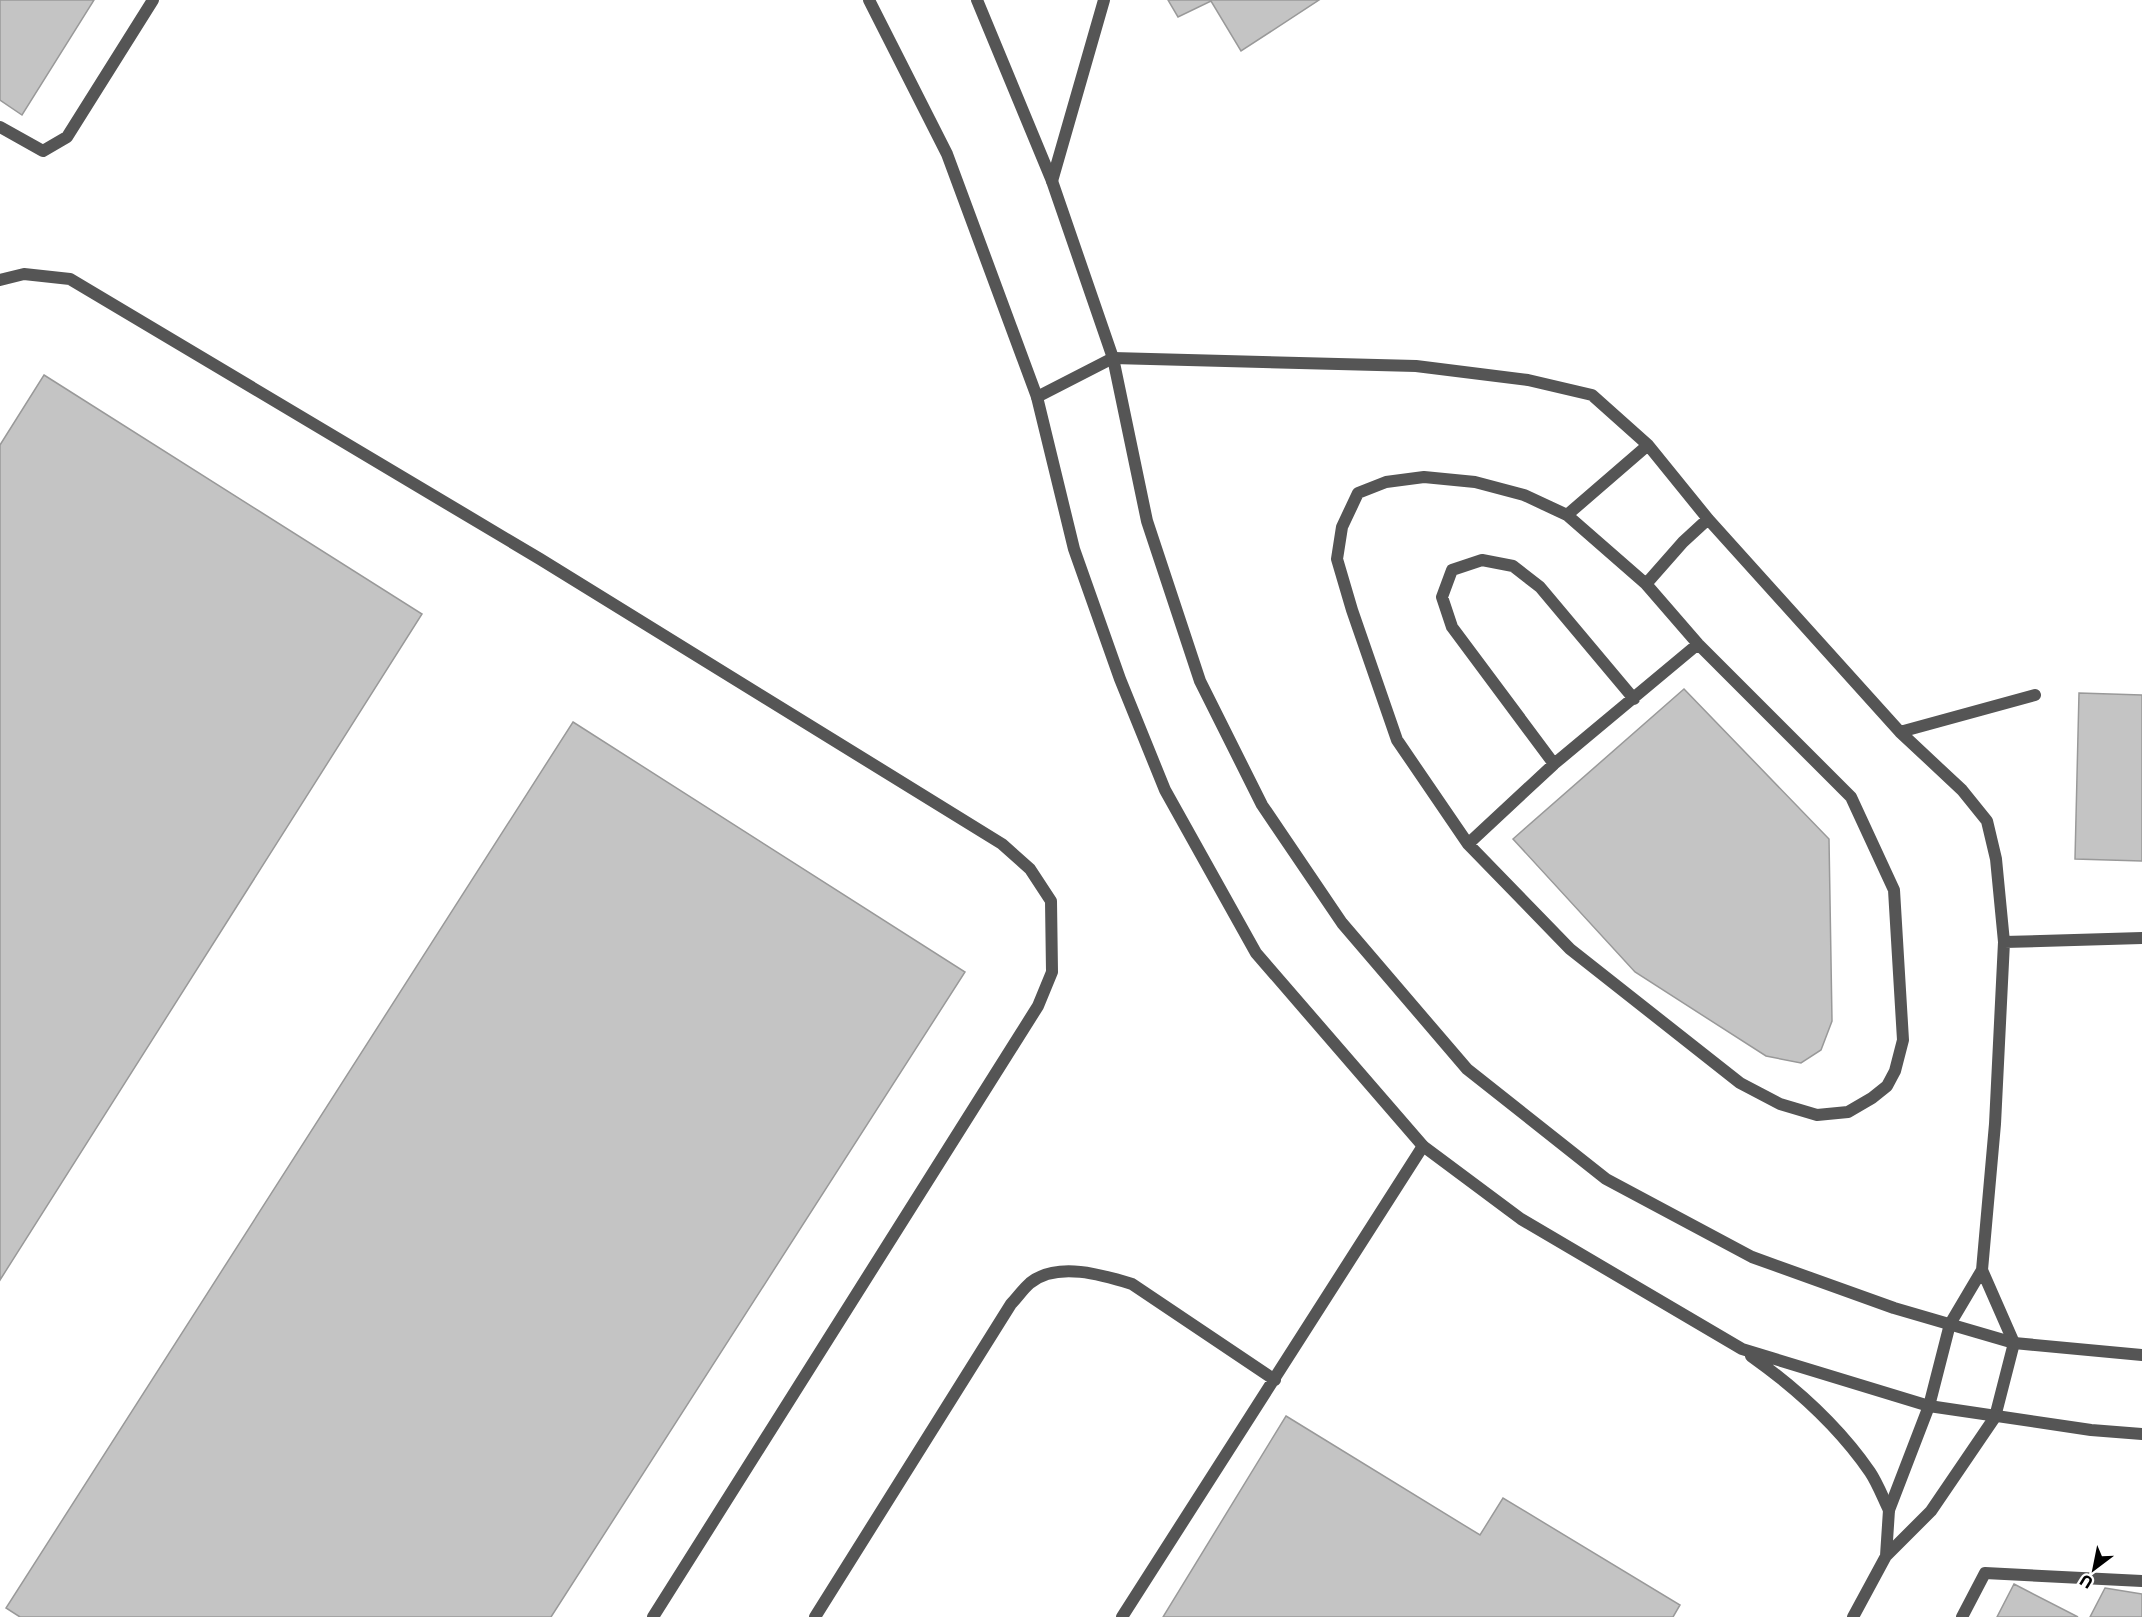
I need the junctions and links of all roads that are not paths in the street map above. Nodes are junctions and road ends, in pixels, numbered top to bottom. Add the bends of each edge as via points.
1 (153, 0) edge
2 (868, 0) edge
3 (977, 0) edge
4 (1104, 0) edge
5 (0, 127) edge
6 (1052, 181) junction
7 (0, 280) edge
8 (1113, 358) junction
9 (1037, 397) junction
10 (1648, 444) junction
11 (1567, 515) junction
12 (1708, 519) junction
13 (1646, 584) junction
14 (1698, 644) junction
15 (2035, 695) dead end
16 (1634, 699) junction
17 (1900, 732) junction
18 (1554, 764) junction
19 (1468, 844) junction
20 (2142, 938) edge
21 (2004, 942) junction
22 (1423, 1146) junction
23 (1982, 1270) junction
24 (1950, 1324) junction
25 (2014, 1343) junction
26 (1742, 1349) junction
27 (2142, 1355) edge
28 (1275, 1380) junction
29 (1929, 1406) junction
30 (1995, 1417) junction
31 (2142, 1434) edge
32 (1889, 1510) junction
33 (1886, 1556) junction
34 (2142, 1581) edge
35 (653, 1617) edge
36 (815, 1617) edge
37 (1122, 1617) edge
38 (1853, 1617) edge
39 (1962, 1617) edge

1 - 5 street via 67,137 43,151
2 - 9 street via 947,154
3 - 6 street
4 - 6 street
6 - 8 street
7 - 35 street via 24,274 70,279 540,559 1002,844 1030,869 1050,901 1052,972 1038,1006
8 - 9 street
8 - 10 street via 1416,366 1528,380 1592,395
8 - 24 street via 1146,521 1200,681 1262,805 1342,923 1467,1069 1606,1179 1742,1251 1894,1308
9 - 22 street via 1074,549 1165,790 1256,953
10 - 11 street
10 - 12 street
11 - 13 street
11 - 19 street via 1524,495 1475,482 1424,477 1386,482 1358,494 1342,527 1337,559 1397,740
12 - 13 street
12 - 17 street
13 - 14 street
14 - 16 street
14 - 19 street via 1851,797 1894,890 1903,1040 1887,1086 1848,1112 1817,1115 1780,1104 1740,1083 1570,948
15 - 17 street
16 - 18 street
16 - 18 street via 1540,587 1513,566 1482,560 1452,570 1442,597 1452,627
17 - 21 street via 1962,790 1988,821
18 - 19 street
20 - 21 street
21 - 23 street via 1995,1124
22 - 26 street via 1521,1219
22 - 28 street
23 - 24 street
23 - 25 street
24 - 25 street
24 - 29 street
25 - 27 street
25 - 30 street
26 - 29 street
26 - 32 street via 1793,1386 1845,1441 1871,1473
28 - 36 street via 1132,1284 1075,1272 1031,1282 1011,1304
28 - 37 street
29 - 30 street
29 - 32 street
30 - 31 street
30 - 33 street via 1931,1511
32 - 33 street
33 - 38 street
34 - 39 street via 1985,1573

